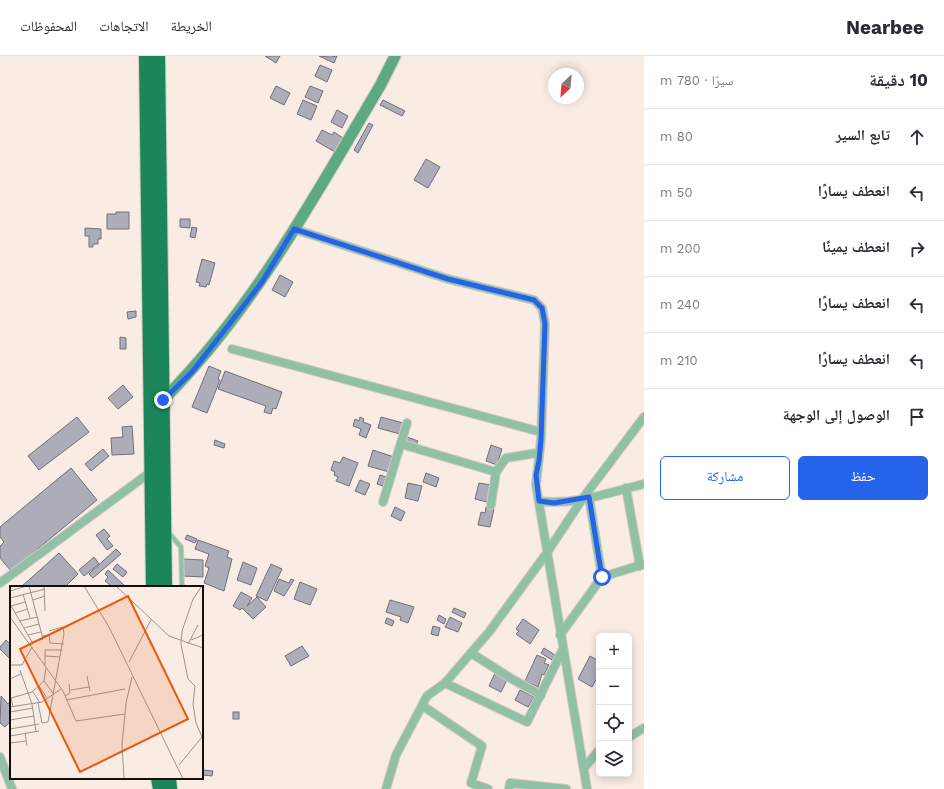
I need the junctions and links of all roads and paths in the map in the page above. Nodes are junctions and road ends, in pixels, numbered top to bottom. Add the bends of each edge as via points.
1 (146, 56) edge
2 (158, 56) edge
3 (395, 56) edge
4 (294, 229) junction
5 (232, 349) dead end
6 (158, 401) junction
7 (644, 417) edge
8 (407, 423) dead end
9 (541, 432) junction
10 (401, 444) junction
11 (537, 453) dead end
12 (153, 470) junction
13 (496, 472) junction
14 (644, 484) edge
15 (626, 488) junction
16 (586, 498) junction
17 (539, 501) junction
18 (383, 502) dead end
19 (491, 505) dead end
20 (166, 529) junction
21 (546, 554) junction
22 (642, 565) edge
23 (602, 577) junction
24 (0, 583) edge
25 (153, 586) edge
26 (165, 586) edge
27 (182, 586) edge
28 (560, 635) junction
29 (563, 649) junction
30 (471, 653) junction
31 (445, 683) junction
32 (541, 695) junction
33 (423, 706) junction
34 (644, 728) edge
35 (632, 734) edge
36 (596, 752) edge
37 (0, 757) edge
38 (584, 768) junction
39 (158, 779) edge
40 (169, 779) edge
41 (12, 789) edge
42 (160, 789) edge
43 (170, 789) edge
44 (386, 789) edge
45 (488, 789) edge
46 (509, 789) edge
47 (566, 789) edge
48 (587, 789) edge

1 - 6 highway
2 - 6 highway
3 - 4 street via 380,86
4 - 6 street via 262,282 192,372
4 - 9 street via 441,277 534,300 539,304 544,313 545,324
5 - 9 street
6 - 12 highway
6 - 20 highway
7 - 16 street
8 - 10 street
9 - 17 street via 536,475
10 - 13 street
10 - 18 street
11 - 13 street via 506,458
12 - 24 street
12 - 25 highway
13 - 19 street
14 - 15 street
15 - 16 street
15 - 22 street
16 - 17 street via 554,503
16 - 21 street
16 - 23 street
17 - 21 street
20 - 26 highway
20 - 27 lane via 181,547
21 - 28 street
21 - 30 street
22 - 23 street
23 - 28 street
28 - 29 street
29 - 32 street
29 - 38 street
30 - 31 street
30 - 32 street
31 - 32 street via 527,722
31 - 33 street via 427,696
33 - 44 street via 396,755
33 - 45 street via 482,746 471,783
34 - 35 street
36 - 38 street
37 - 41 street
38 - 48 street
39 - 42 highway
40 - 43 highway
46 - 47 street via 510,783

